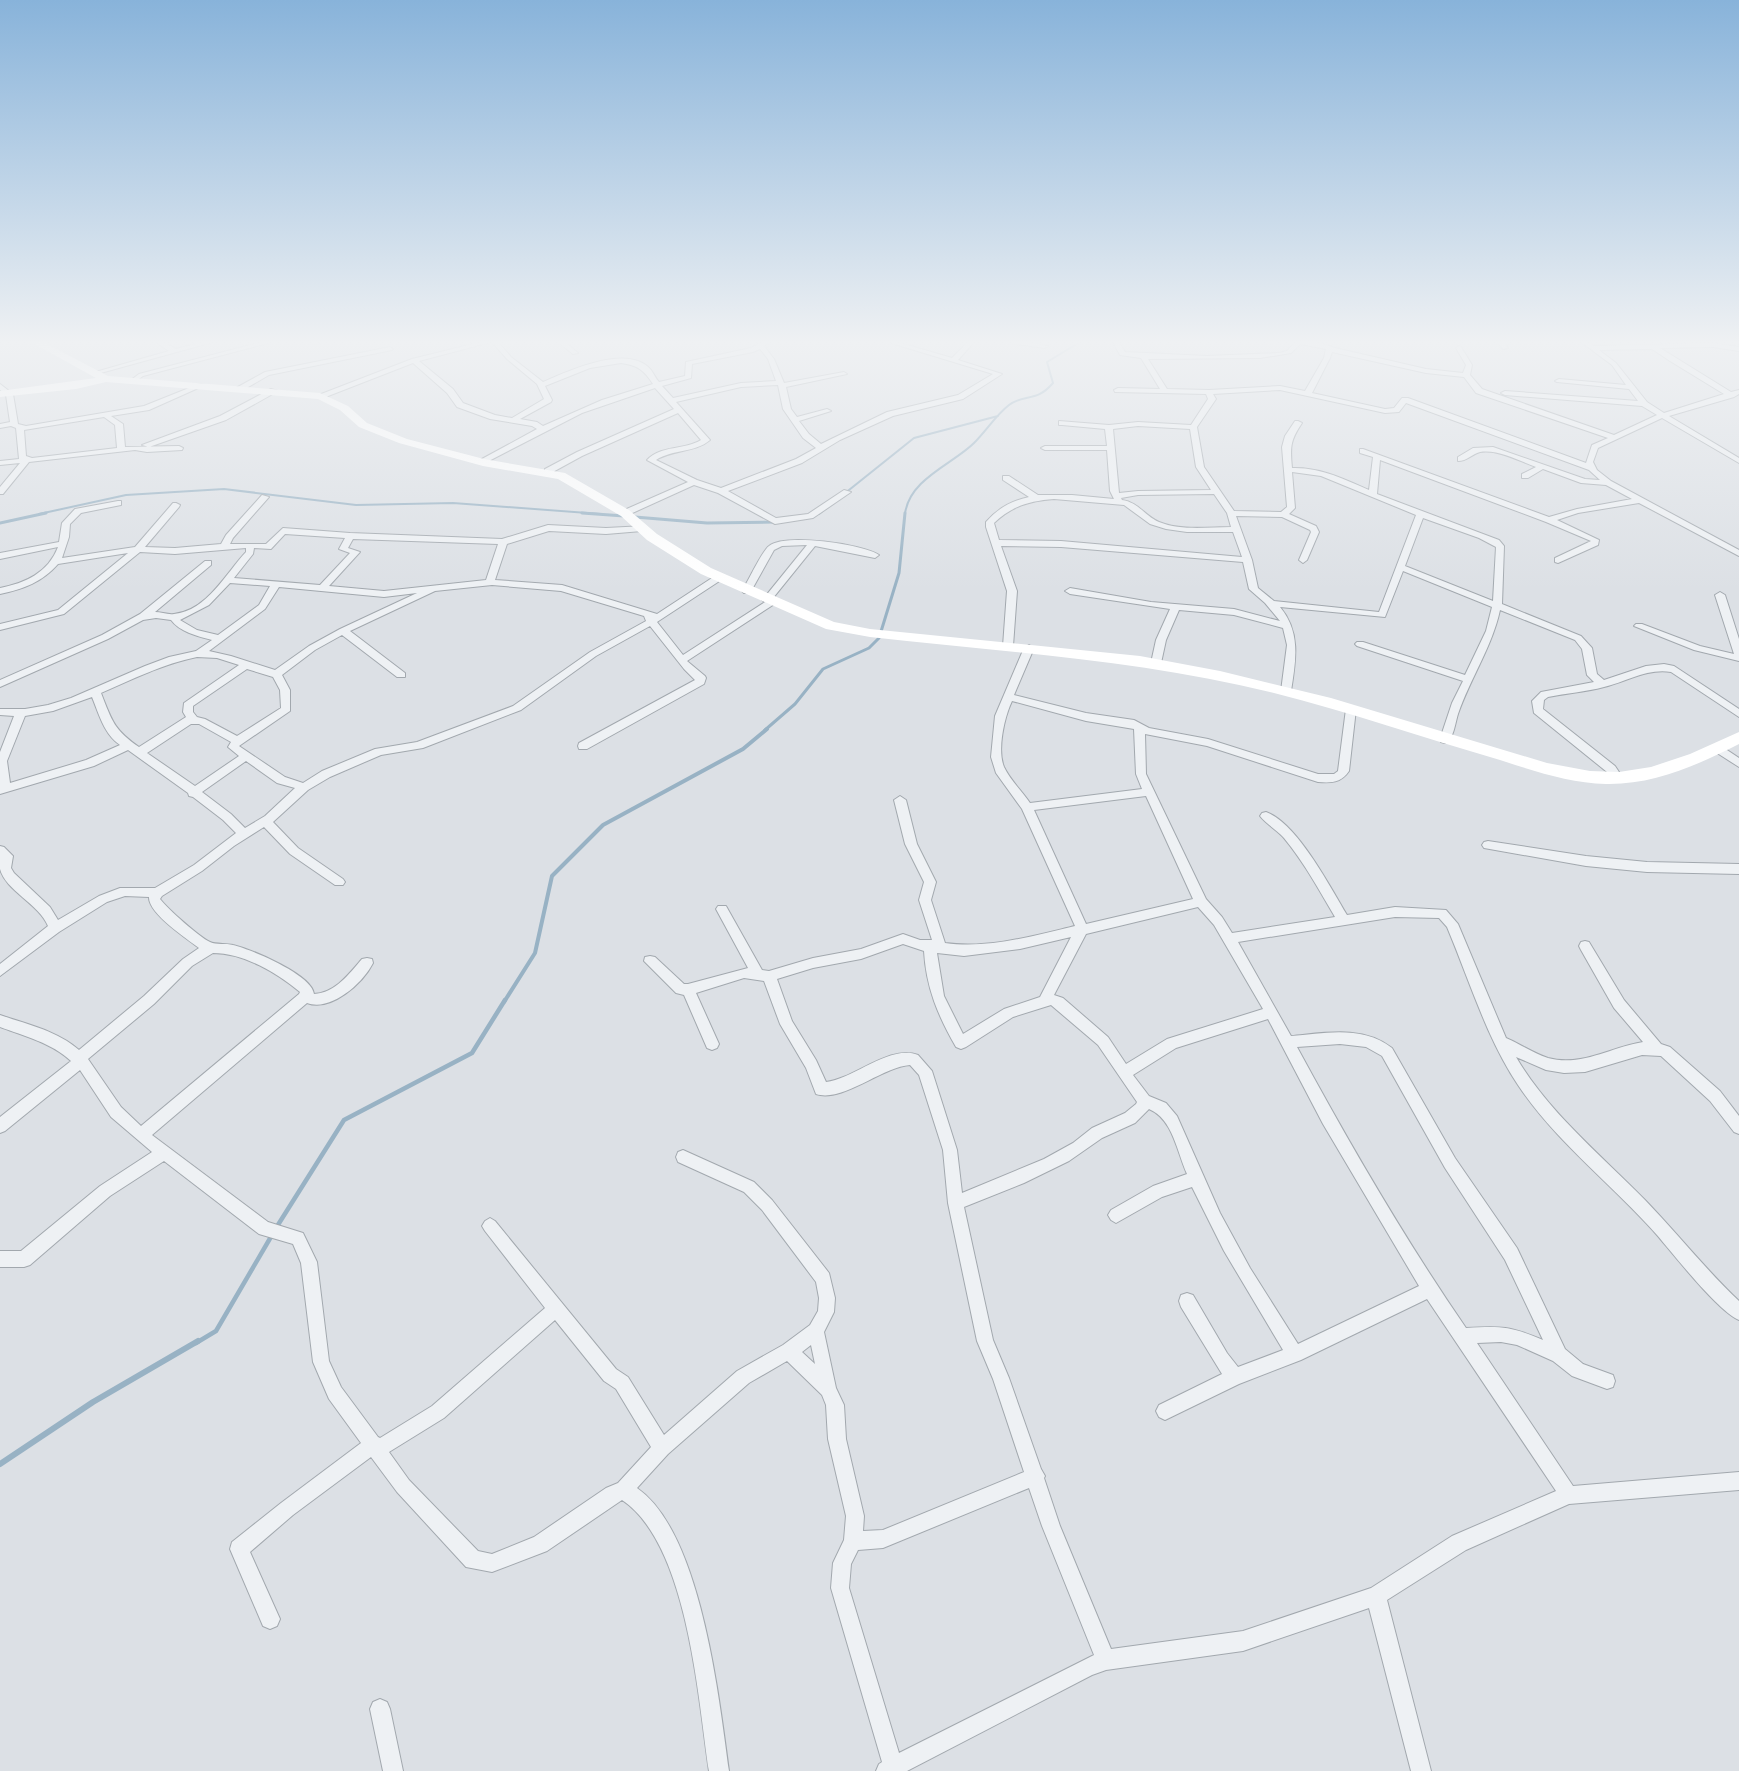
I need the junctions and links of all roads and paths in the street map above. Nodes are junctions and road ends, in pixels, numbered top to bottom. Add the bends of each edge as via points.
1 (17, 425) junction
2 (61, 425) edge
3 (119, 425) edge
4 (204, 425) edge
5 (363, 425) edge
6 (529, 425) edge
7 (548, 425) edge
8 (647, 425) edge
9 (692, 425) edge
10 (798, 425) edge
11 (868, 425) edge
12 (1081, 425) edge
13 (1132, 425) edge
14 (1150, 425) edge
15 (1298, 425) edge
16 (1473, 425) edge
17 (1576, 425) edge
18 (1642, 425) edge
19 (1677, 425) edge
20 (0, 426) edge
21 (1109, 427) junction
22 (1193, 427) joint
23 (541, 428) junction
24 (1615, 438) junction
25 (179, 447) dead end
26 (135, 448) junction
27 (821, 448) junction
28 (1045, 448) dead end
29 (1111, 448) junction
30 (1739, 448) edge
31 (1725, 450) junction
32 (121, 451) junction
33 (1364, 451) dead end
34 (1377, 456) junction
35 (1461, 459) dead end
36 (27, 460) junction
37 (1739, 461) edge
38 (483, 462) junction
39 (0, 463) edge
40 (1543, 466) junction
41 (1592, 468) junction
42 (1288, 470) junction
43 (548, 471) junction
44 (1525, 476) dead end
45 (1006, 478) dead end
46 (694, 482) junction
47 (1608, 483) junction
48 (722, 491) junction
49 (0, 492) edge
50 (848, 492) dead end
51 (1217, 492) junction
52 (1373, 495) junction
53 (265, 496) dead end
54 (1035, 497) junction
55 (1118, 499) junction
56 (1636, 501) junction
57 (118, 503) dead end
58 (176, 505) dead end
59 (626, 513) junction
60 (1231, 513) junction
61 (1421, 513) junction
62 (1283, 515) junction
63 (1549, 520) junction
64 (642, 528) junction
65 (1238, 529) junction
66 (350, 536) junction
67 (503, 542) junction
68 (998, 543) junction
69 (62, 544) junction
70 (813, 544) junction
71 (225, 546) junction
72 (250, 548) junction
73 (138, 549) junction
74 (1739, 553) edge
75 (875, 555) dead end
76 (0, 556) edge
77 (1248, 560) junction
78 (1303, 560) dead end
79 (1558, 560) dead end
80 (58, 561) junction
81 (208, 563) dead end
82 (1400, 567) junction
83 (718, 578) junction
84 (230, 580) junction
85 (489, 583) junction
86 (275, 586) junction
87 (323, 588) junction
88 (432, 590) junction
89 (0, 591) edge
90 (747, 591) junction
91 (1070, 591) dead end
92 (1720, 595) dead end
93 (770, 601) junction
94 (1274, 604) junction
95 (1497, 605) junction
96 (1176, 607) junction
97 (144, 616) junction
98 (175, 617) junction
99 (651, 617) junction
100 (1288, 626) junction
101 (1639, 626) dead end
102 (0, 627) edge
103 (343, 631) junction
104 (220, 639) junction
105 (1360, 644) dead end
106 (1008, 646) junction
107 (1029, 648) junction
108 (200, 653) junction
109 (682, 656) junction
110 (1739, 656) edge
111 (1156, 663) junction
112 (246, 665) junction
113 (277, 674) junction
114 (401, 675) dead end
115 (1468, 679) junction
116 (0, 684) edge
117 (1603, 684) junction
118 (1286, 691) junction
119 (95, 692) junction
120 (1010, 697) junction
121 (1351, 709) junction
122 (0, 712) edge
123 (1739, 714) edge
124 (20, 715) junction
125 (194, 720) junction
126 (1139, 728) junction
127 (1739, 737) edge
128 (1445, 739) junction
129 (237, 741) junction
130 (583, 746) dead end
131 (135, 748) junction
132 (1718, 748) junction
133 (245, 757) junction
134 (1739, 763) edge
135 (1618, 778) junction
136 (304, 787) junction
137 (1, 789) edge
138 (1149, 792) junction
139 (193, 793) junction
140 (900, 800) dead end
141 (1027, 807) junction
142 (1266, 816) dead end
143 (265, 821) junction
144 (244, 834) junction
145 (1488, 844) dead end
146 (0, 850) edge
147 (1739, 869) edge
148 (2, 870) edge
149 (339, 882) dead end
150 (157, 892) junction
151 (1201, 902) junction
152 (722, 909) dead end
153 (1344, 921) junction
154 (55, 928) junction
155 (1082, 929) junction
156 (1227, 939) junction
157 (935, 945) junction
158 (1585, 946) dead end
159 (210, 949) junction
160 (650, 962) dead end
161 (367, 963) dead end
162 (0, 971) edge
163 (763, 976) junction
164 (688, 990) junction
165 (305, 997) junction
166 (1045, 999) junction
167 (1269, 1013) junction
168 (0, 1021) edge
169 (1286, 1042) junction
170 (1504, 1043) junction
171 (712, 1044) dead end
172 (1656, 1048) junction
173 (79, 1060) junction
174 (1541, 1062) junction
175 (1518, 1071) junction
176 (1124, 1073) junction
177 (1145, 1102) junction
178 (0, 1126) edge
179 (1739, 1127) edge
180 (141, 1135) junction
181 (164, 1153) junction
182 (682, 1157) dead end
183 (1194, 1179) junction
184 (956, 1203) junction
185 (1116, 1215) dead end
186 (490, 1226) dead end
187 (0, 1259) edge
188 (1430, 1289) junction
189 (1187, 1301) dead end
190 (556, 1309) junction
191 (1739, 1312) edge
192 (816, 1331) junction
193 (1462, 1336) junction
194 (789, 1351) junction
195 (1295, 1354) junction
196 (1559, 1355) junction
197 (1235, 1377) junction
198 (1607, 1381) dead end
199 (828, 1389) junction
200 (1165, 1411) dead end
201 (376, 1447) junction
202 (662, 1448) junction
203 (1036, 1476) junction
204 (1739, 1481) edge
205 (624, 1490) junction
206 (1569, 1494) junction
207 (853, 1541) junction
208 (1376, 1596) junction
209 (270, 1619) dead end
210 (1106, 1660) junction
211 (380, 1709) dead end
212 (889, 1770) edge
213 (393, 1771) edge
214 (719, 1771) edge
215 (1421, 1771) edge

1 - 2 street via 41,428
1 - 20 street
1 - 36 street via 22,458
3 - 32 street
4 - 26 street
5 - 38 street via 382,434
6 - 23 street
7 - 23 street
8 - 43 street via 578,453
9 - 46 street via 706,440 699,446 656,455 651,460
10 - 27 street
11 - 27 street
12 - 21 street
13 - 21 street
14 - 22 street
15 - 42 street via 1286,447
16 - 41 street
17 - 24 street
18 - 24 street
19 - 31 street
21 - 29 street
22 - 51 street via 1200,467
23 - 38 street
24 - 41 street via 1596,447 1589,462
25 - 26 street
26 - 32 street
27 - 48 street via 799,462
28 - 29 street
29 - 55 street
30 - 31 street
31 - 37 street
32 - 36 street
33 - 34 street
34 - 52 street
34 - 63 street
35 - 40 street via 1476,450 1493,449
36 - 39 street
36 - 49 street
38 - 43 street
40 - 44 street
40 - 47 street via 1584,481
41 - 47 street
42 - 52 street via 1316,472
42 - 62 street via 1291,508
43 - 59 street
45 - 54 street
46 - 48 street
46 - 59 street
47 - 56 street
48 - 50 street via 775,521 810,516
51 - 55 street via 1137,493
51 - 60 street
52 - 61 street
53 - 71 street
54 - 55 street
54 - 68 street via 998,512 990,522
55 - 65 street via 1160,525
56 - 63 street
56 - 74 street
57 - 69 street via 78,511 66,523
58 - 73 street
59 - 64 street
60 - 62 street
60 - 65 street
61 - 82 street
61 - 95 street via 1500,546
62 - 78 street via 1315,532
63 - 79 street via 1595,540
64 - 67 street via 548,528
64 - 83 street
65 - 77 street
66 - 67 street
66 - 72 street via 283,531 268,547
66 - 87 street via 343,549 356,552
67 - 85 street
68 - 77 street via 1061,544
68 - 106 street via 1012,591
69 - 76 street
69 - 80 street
70 - 75 street
70 - 90 street via 786,543 771,548
70 - 93 street
71 - 72 street
71 - 73 street via 175,551
72 - 84 street
73 - 80 street
73 - 102 street via 62,612
77 - 94 street via 1254,589
80 - 89 street via 34,582
81 - 97 street
82 - 94 street via 1382,615
82 - 95 street
83 - 90 street
83 - 99 street
84 - 86 street
84 - 98 street via 199,607
85 - 88 street
85 - 99 street via 562,588
86 - 87 street
86 - 104 street via 262,607
87 - 88 street via 384,594
88 - 103 street
90 - 93 street
91 - 96 street
92 - 110 street
93 - 106 street via 831,626
93 - 109 street via 745,622
94 - 100 street
95 - 115 street via 1491,631
95 - 117 street via 1578,638 1587,648 1592,675
96 - 100 street via 1234,612
96 - 111 street via 1161,640
97 - 98 street
97 - 116 street
98 - 104 street via 194,632
99 - 109 street
99 - 136 street via 517,708 419,745 348,763
100 - 118 street via 1293,646
101 - 110 street via 1697,648
103 - 113 street
103 - 114 street
104 - 108 street
105 - 115 street
106 - 107 street
107 - 111 street
107 - 120 street
108 - 112 street
108 - 119 street via 159,664
109 - 130 street via 700,682
111 - 118 street
112 - 113 street
112 - 125 street via 188,705
113 - 129 street via 285,690 286,709
115 - 128 street
117 - 123 street via 1655,666 1665,667 1674,669
117 - 135 street via 1545,694 1535,704 1538,711
118 - 121 street
119 - 124 street
119 - 131 street via 108,725 119,739
120 - 126 street
120 - 141 street via 1000,717 996,757 1000,770
121 - 126 street via 1346,766 1343,773 1331,780 1208,743
121 - 128 street
122 - 124 street
124 - 137 street via 2,760 5,781
125 - 129 street
125 - 131 street
126 - 138 street via 1141,774
127 - 132 street
128 - 135 street via 1539,766
129 - 133 street via 233,747
131 - 137 street
131 - 139 street
132 - 134 street
132 - 135 street via 1665,769
133 - 136 street via 281,780
133 - 139 street
136 - 143 street
138 - 141 street
138 - 151 street
139 - 144 street
140 - 157 street via 911,844 930,882 925,900
141 - 155 street
142 - 153 street via 1277,821
143 - 144 street
143 - 149 street via 294,851
144 - 150 street
145 - 147 street via 1586,861
146 - 148 street via 8,856
148 - 154 street via 44,907
150 - 154 street via 124,891
150 - 159 street via 154,900 163,912
151 - 155 street
151 - 156 street
152 - 163 street
153 - 156 street
153 - 170 street via 1395,912 1432,911 1447,916
154 - 162 street
155 - 157 street via 1020,944 964,951
155 - 166 street
156 - 167 street via 1250,973
157 - 163 street via 903,939 861,954
157 - 166 street via 932,981 944,1015 961,1043 1009,1013
158 - 172 street via 1619,1004
159 - 165 street via 234,950 295,979 307,990
159 - 173 street via 198,954
160 - 164 street via 681,989
161 - 165 street via 336,993 311,1001
163 - 164 street via 744,973
163 - 184 street via 790,1030 811,1061 821,1089 835,1089 900,1058 913,1059 925,1071 950,1150
164 - 171 street
165 - 180 street
166 - 176 street via 1058,1002 1103,1041
167 - 169 street
167 - 176 street via 1172,1043
168 - 173 street via 45,1037
169 - 188 street
169 - 196 street via 1361,1039 1380,1045 1450,1163 1511,1254
170 - 174 street
170 - 175 street
172 - 174 street via 1620,1053 1576,1067
172 - 179 street via 1671,1055 1715,1096
173 - 178 street
173 - 180 street via 116,1112
174 - 175 street
175 - 191 street via 1529,1089 1601,1169
176 - 177 street
177 - 183 street via 1162,1108 1176,1126
177 - 184 street via 1141,1112 1098,1133 1078,1148
180 - 181 street
181 - 187 street via 105,1191 24,1259
181 - 201 street via 271,1231 298,1238 309,1262 321,1362 335,1393
182 - 192 street via 749,1187 768,1205 823,1279 826,1312
183 - 185 street via 1158,1191
183 - 195 street via 1237,1263
184 - 203 street via 985,1341
186 - 190 street
188 - 193 street
188 - 195 street
189 - 197 street
190 - 201 street via 438,1412
190 - 202 street via 610,1375 622,1383
192 - 194 street
192 - 199 street
193 - 196 street via 1517,1337
193 - 206 street
194 - 199 street
194 - 202 street via 744,1377
195 - 197 street
196 - 198 street via 1578,1370
197 - 200 street
199 - 207 street via 836,1405 837,1439 855,1516
201 - 205 street via 403,1485 473,1560 492,1563 540,1544 612,1494
201 - 209 street via 287,1509 239,1550
202 - 205 street
203 - 207 street via 884,1539
203 - 210 street via 1051,1526
204 - 206 street
205 - 214 street via 645,1506 670,1548 696,1622
206 - 208 street via 1459,1543
207 - 212 street via 842,1563 840,1588
208 - 210 street via 1243,1641
208 - 215 street
210 - 212 street
211 - 213 street

